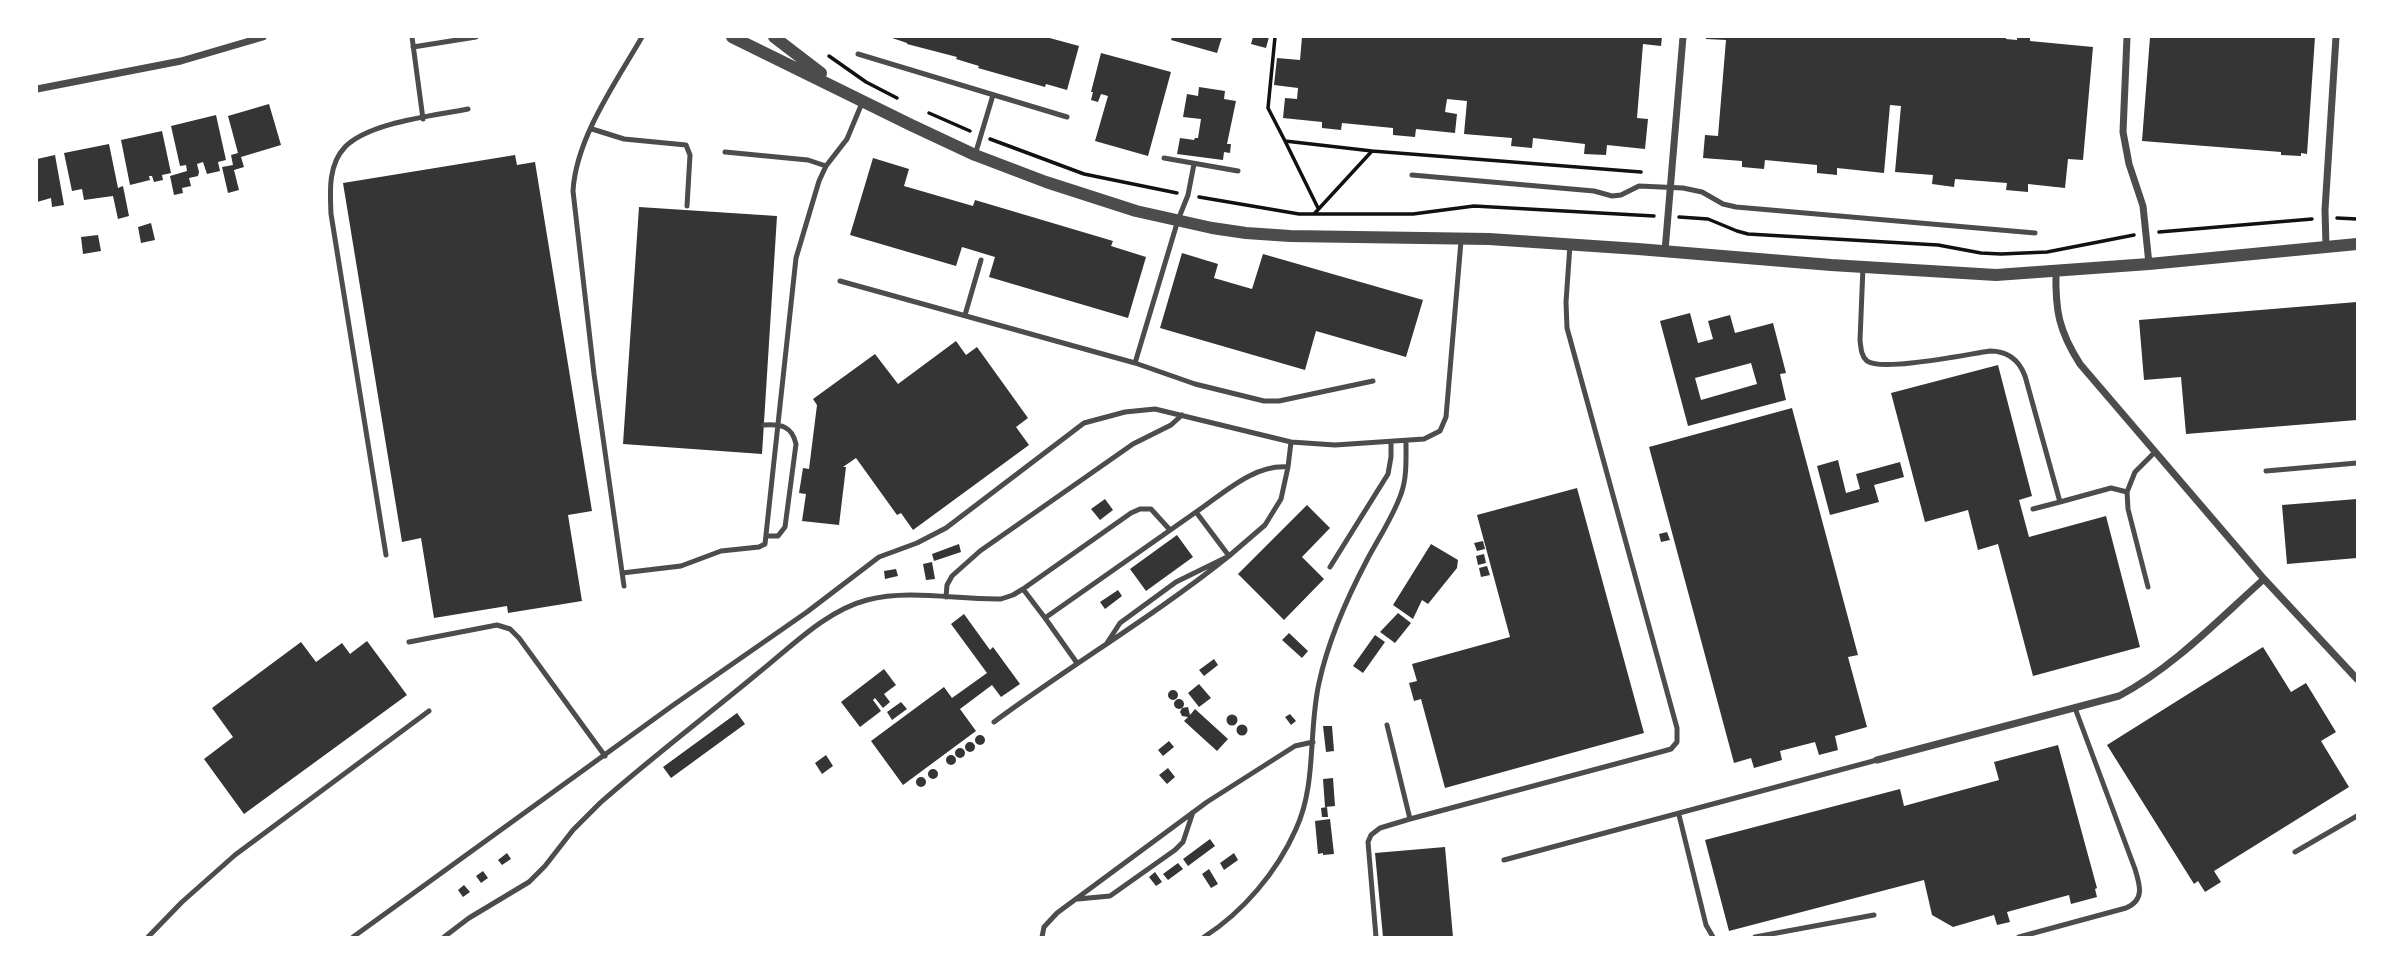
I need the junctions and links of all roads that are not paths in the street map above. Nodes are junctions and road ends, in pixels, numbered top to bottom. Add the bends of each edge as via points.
1 (263, 37) edge
2 (412, 37) edge
3 (476, 37) edge
4 (642, 37) edge
5 (732, 37) edge
6 (774, 37) edge
7 (1684, 37) edge
8 (2127, 37) edge
9 (2336, 37) edge
10 (413, 47) junction
11 (858, 54) dead end
12 (37, 89) edge
13 (846, 92) junction
14 (993, 96) junction
15 (863, 101) junction
16 (468, 109) dead end
17 (1067, 117) dead end
18 (423, 118) junction
19 (592, 129) junction
20 (726, 152) dead end
21 (975, 155) junction
22 (1164, 158) dead end
23 (1194, 164) junction
24 (826, 166) junction
25 (1238, 171) dead end
26 (1412, 176) dead end
27 (1670, 187) junction
28 (687, 206) dead end
29 (1178, 220) junction
30 (2035, 233) dead end
31 (1461, 238) junction
32 (2357, 244) edge
33 (1570, 245) junction
34 (2326, 246) junction
35 (1665, 251) junction
36 (981, 260) dead end
37 (2149, 264) junction
38 (1863, 267) junction
39 (2056, 271) junction
40 (840, 281) dead end
41 (965, 315) junction
42 (1135, 363) junction
43 (1373, 381) dead end
44 (1182, 415) junction
45 (764, 425) dead end
46 (1291, 442) junction
47 (1391, 442) junction
48 (1406, 442) junction
49 (2154, 453) junction
50 (2357, 463) edge
51 (1289, 467) junction
52 (2266, 471) dead end
53 (2127, 492) junction
54 (2060, 502) junction
55 (2033, 509) dead end
56 (1196, 512) junction
57 (1170, 530) junction
58 (767, 536) junction
59 (386, 555) dead end
60 (1229, 556) junction
61 (1330, 567) dead end
62 (622, 573) junction
63 (2264, 579) junction
64 (624, 586) dead end
65 (2148, 587) dead end
66 (1023, 589) junction
67 (946, 597) junction
68 (1045, 618) junction
69 (409, 642) dead end
70 (1107, 643) junction
71 (1077, 663) junction
72 (2357, 679) edge
73 (2074, 708) junction
74 (429, 711) dead end
75 (994, 723) dead end
76 (1387, 725) dead end
77 (1313, 742) junction
78 (605, 755) junction
79 (1877, 760) joint
80 (1193, 812) junction
81 (1679, 815) junction
82 (2357, 816) edge
83 (1410, 819) junction
84 (2295, 852) dead end
85 (1504, 860) dead end
86 (1072, 901) junction
87 (1874, 915) dead end
88 (148, 937) edge
89 (353, 937) edge
90 (444, 937) edge
91 (1042, 937) edge
92 (1204, 937) edge
93 (1376, 937) edge
94 (1713, 937) edge
95 (1755, 937) edge
96 (2019, 937) edge

1 - 12 street via 181,61
2 - 10 lane
3 - 10 lane
4 - 19 lane
5 - 13 street
6 - 13 street
7 - 27 street
8 - 37 street via 2123,132 2143,206
9 - 34 street
10 - 18 lane
11 - 14 lane
13 - 15 street
14 - 17 lane
14 - 21 lane
15 - 21 street
15 - 24 lane via 847,139
16 - 18 lane
18 - 59 lane via 355,140 339,156 330,189
19 - 28 lane via 624,139 687,145
19 - 62 lane via 577,168 573,198
20 - 24 lane
21 - 29 street via 1088,197
22 - 23 lane
23 - 25 lane
23 - 29 lane
24 - 58 lane via 796,258
26 - 27 lane via 1612,196 1639,186
27 - 30 lane via 1696,190 1736,207
27 - 35 street
29 - 31 street via 1266,235
29 - 42 lane
31 - 33 street
31 - 48 lane via 1444,424 1431,437
32 - 34 street
33 - 35 street
33 - 83 lane via 1567,328 1677,727 1677,742 1671,749
34 - 37 street
35 - 38 street
36 - 41 lane
37 - 39 street
38 - 39 street via 1996,275
38 - 54 lane via 1860,345 1867,361 1899,365 1996,351 2019,363
39 - 49 street via 2055,303 2076,356
40 - 41 lane
41 - 42 lane
42 - 43 lane via 1185,381 1269,401
44 - 46 lane
44 - 67 lane via 980,551 952,576
44 - 78 lane via 1142,409 1079,426 946,528 879,557
45 - 58 lane via 786,427 794,438 795,453 785,527 778,537
46 - 47 lane
46 - 51 lane
47 - 48 lane
47 - 61 lane via 1388,474
48 - 77 lane via 1401,494 1355,584 1321,676
49 - 53 lane via 2135,472
49 - 63 street
50 - 52 lane
51 - 56 lane via 1257,471
51 - 60 lane via 1270,519
53 - 54 lane via 2111,488
53 - 65 lane
54 - 55 lane
56 - 57 lane
56 - 60 lane
57 - 66 lane via 1151,509 1135,511
57 - 68 lane
58 - 62 lane via 759,547 721,551 674,567
60 - 70 lane
60 - 70 lane via 1170,586 1120,622
62 - 64 lane
63 - 72 street
63 - 73 street via 2147,679 2119,696
66 - 67 lane via 1001,599
66 - 68 lane
67 - 90 lane via 869,600 829,618 600,803 529,882
68 - 71 lane
69 - 78 lane via 491,626 510,629
70 - 71 lane
71 - 75 lane
73 - 79 street
73 - 96 lane via 2135,869 2139,898 2126,908
74 - 88 lane via 235,855
76 - 83 lane
77 - 80 lane via 1295,746
77 - 92 lane via 1305,805 1290,841 1248,901
78 - 89 lane
79 - 81 lane
80 - 86 lane
80 - 86 lane via 1183,842 1175,850 1110,896
81 - 85 lane
81 - 94 lane via 1706,925
82 - 84 lane
83 - 93 lane via 1380,828 1368,842
86 - 91 lane via 1046,923
87 - 95 lane

